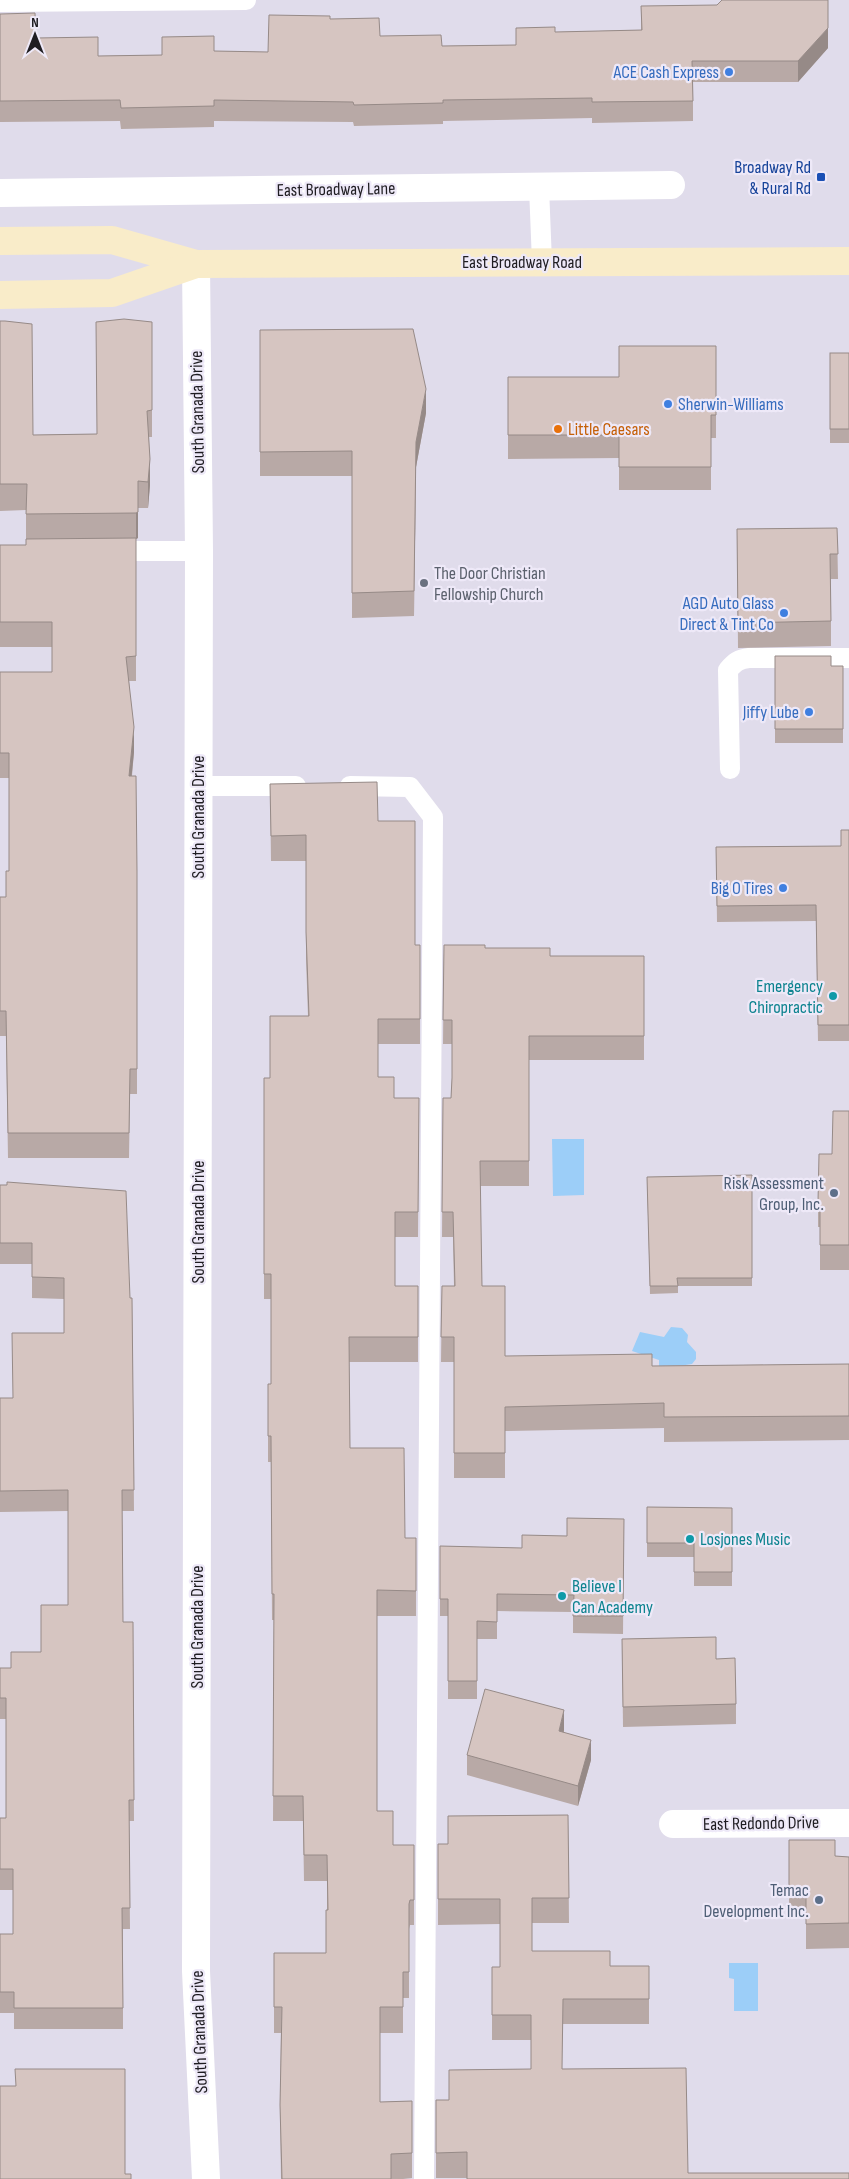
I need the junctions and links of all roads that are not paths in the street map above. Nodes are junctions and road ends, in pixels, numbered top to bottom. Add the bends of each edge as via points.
1 (246, 0) edge
2 (0, 2) edge
3 (671, 185) dead end
4 (538, 187) junction
5 (0, 193) edge
6 (0, 241) edge
7 (849, 261) edge
8 (542, 262) junction
9 (196, 264) junction
10 (0, 294) edge
11 (199, 551) junction
12 (88, 552) edge
13 (849, 658) edge
14 (730, 769) dead end
15 (198, 786) junction
16 (849, 1822) edge
17 (673, 1824) dead end
18 (206, 2179) edge
19 (424, 2179) edge

1 - 2 lane
3 - 4 street, East Broadway Lane
4 - 5 street, East Broadway Lane
4 - 8 lane
6 - 9 main road, East Broadway Road via 112,240
7 - 8 main road, East Broadway Road
8 - 9 main road, East Broadway Road
9 - 10 main road, East Broadway Road via 112,293
9 - 11 street, South Granada Drive
11 - 12 lane
11 - 15 street, South Granada Drive
13 - 14 lane via 749,658 734,663 728,670
15 - 18 street, South Granada Drive via 196,1972
15 - 19 lane via 410,787 433,817
16 - 17 street, East Redondo Drive

